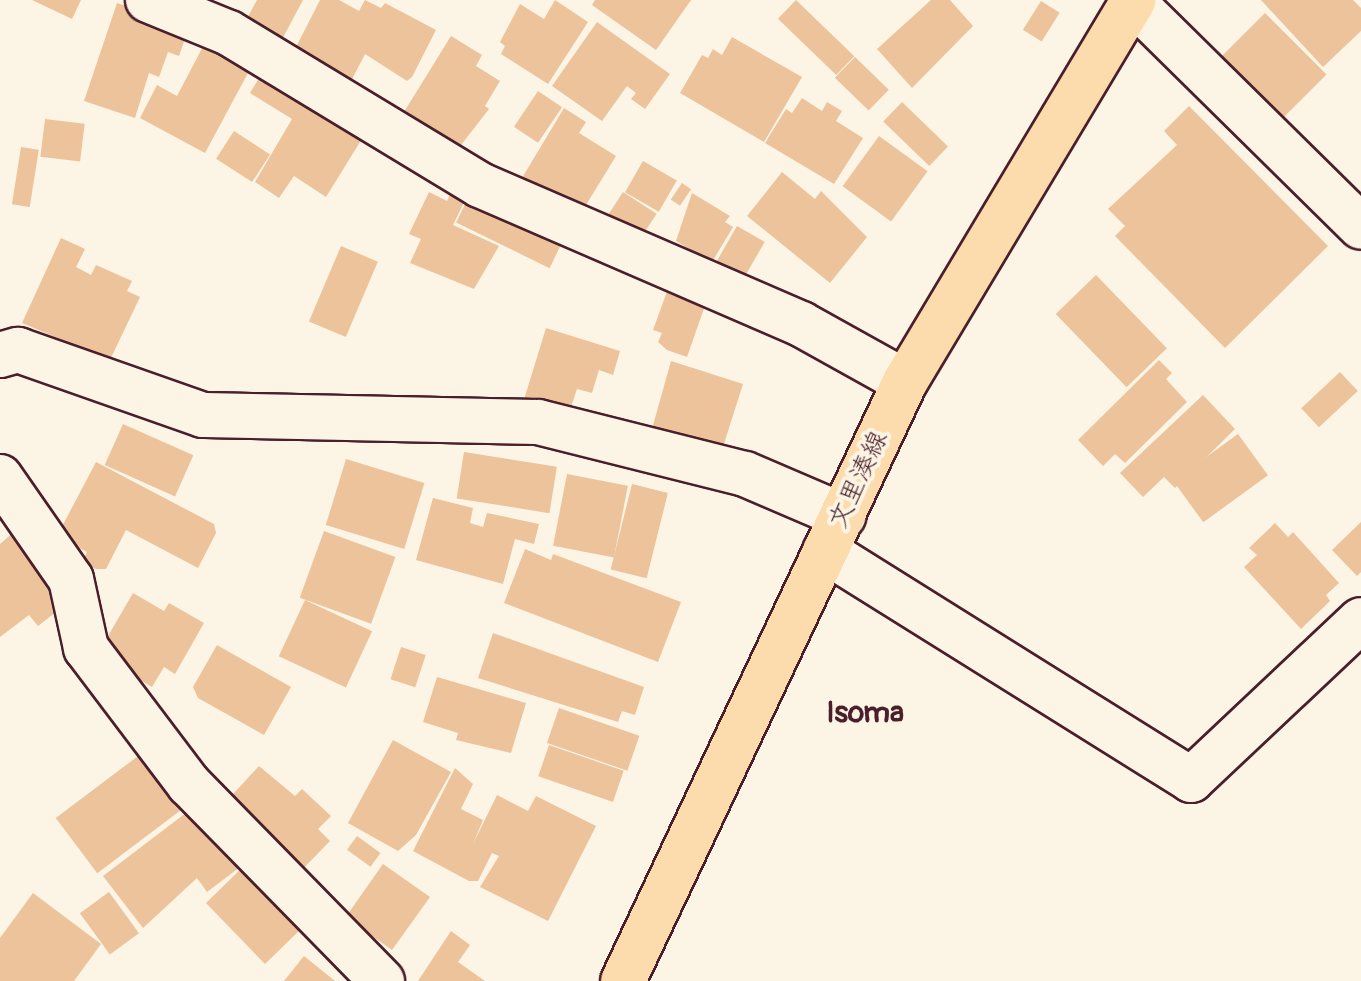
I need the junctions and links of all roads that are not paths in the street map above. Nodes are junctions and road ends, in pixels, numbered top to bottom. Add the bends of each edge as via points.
1 (148, 0) edge
2 (1134, 1) edge
3 (1361, 227) edge
4 (0, 355) edge
5 (905, 382) junction
6 (0, 477) edge
7 (834, 534) junction
8 (1361, 620) edge
9 (382, 981) edge
10 (623, 981) edge

1 - 5 street via 229,33 480,185 801,324
2 - 3 street
2 - 5 main road, 文里湊線
4 - 7 street via 18,350 203,415 538,422 745,474
5 - 7 main road, 文里湊線
6 - 9 street via 71,579 86,648 180,772
7 - 8 street via 1191,780
7 - 10 main road, 文里湊線

